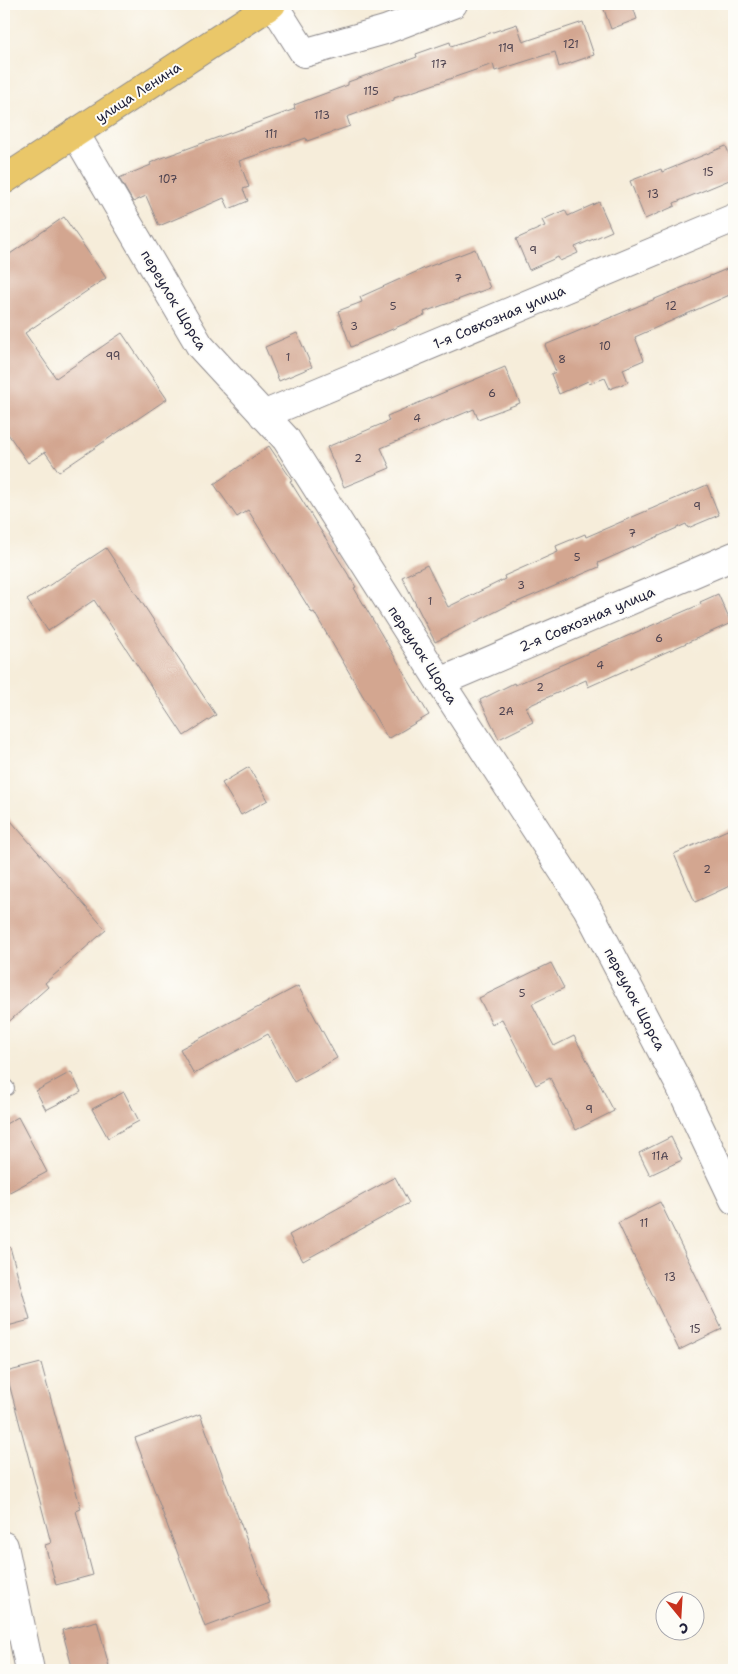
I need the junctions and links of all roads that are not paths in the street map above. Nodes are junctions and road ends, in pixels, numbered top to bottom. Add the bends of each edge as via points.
1 (272, 4) edge
2 (452, 4) edge
3 (75, 133) junction
4 (4, 180) edge
5 (734, 218) edge
6 (263, 415) junction
7 (734, 556) edge
8 (440, 682) junction
9 (734, 1200) edge
10 (4, 1546) edge
11 (30, 1670) edge

1 - 2 street, улица Ленина via 304,53 385,30
1 - 3 main road, улица Ленина
3 - 4 main road, улица Ленина
3 - 6 street, переулок Щорса via 200,346
5 - 6 street, 1-я Совхозная улица
6 - 8 street, переулок Щорса via 286,439
7 - 8 street, 2-я Совхозная улица
8 - 9 street, переулок Щорса via 587,908 680,1086
10 - 11 street

